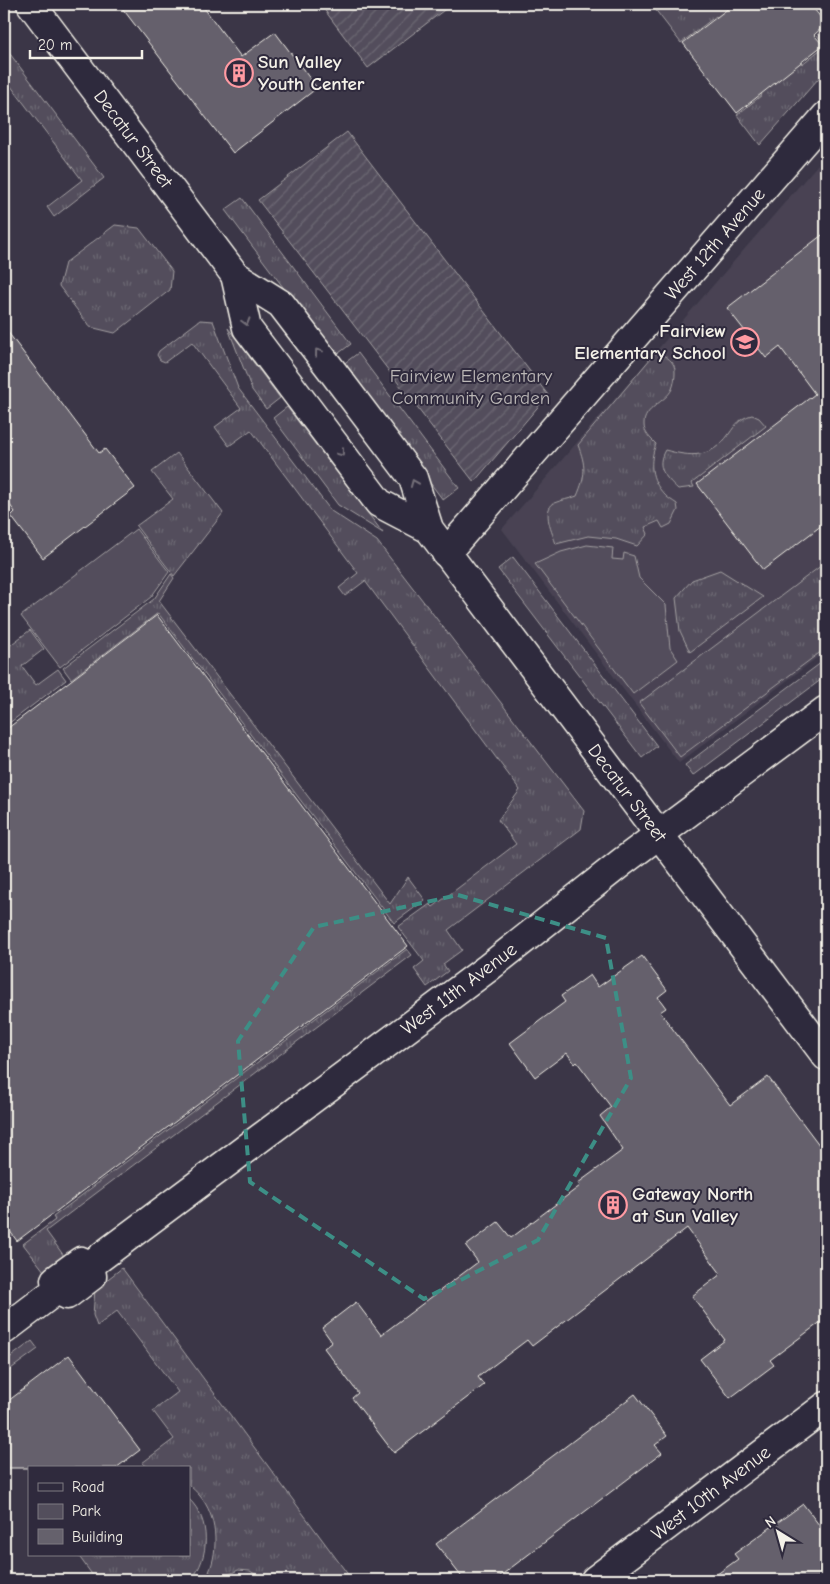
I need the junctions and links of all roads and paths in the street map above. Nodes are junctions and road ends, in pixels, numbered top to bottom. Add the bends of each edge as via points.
1 (31, 4) edge
2 (826, 116) edge
3 (236, 275) junction
4 (428, 529) junction
5 (446, 553) junction
6 (826, 710) edge
7 (659, 836) junction
8 (826, 1056) edge
9 (4, 1330) edge
10 (826, 1406) edge
11 (595, 1580) edge

1 - 3 street, Decatur Street
2 - 5 street, West 12th Avenue
4 -> 3 street, Decatur Street via 413,478 330,368 281,304
3 -> 4 street, Decatur Street via 247,328 308,409 380,503
4 - 5 street, Decatur Street
5 - 7 street, Decatur Street
6 - 7 street, West 11th Avenue
7 - 8 street, Decatur Street
7 - 9 street, West 11th Avenue via 90,1265 92,1276 67,1296 58,1289
10 - 11 street, West 10th Avenue

